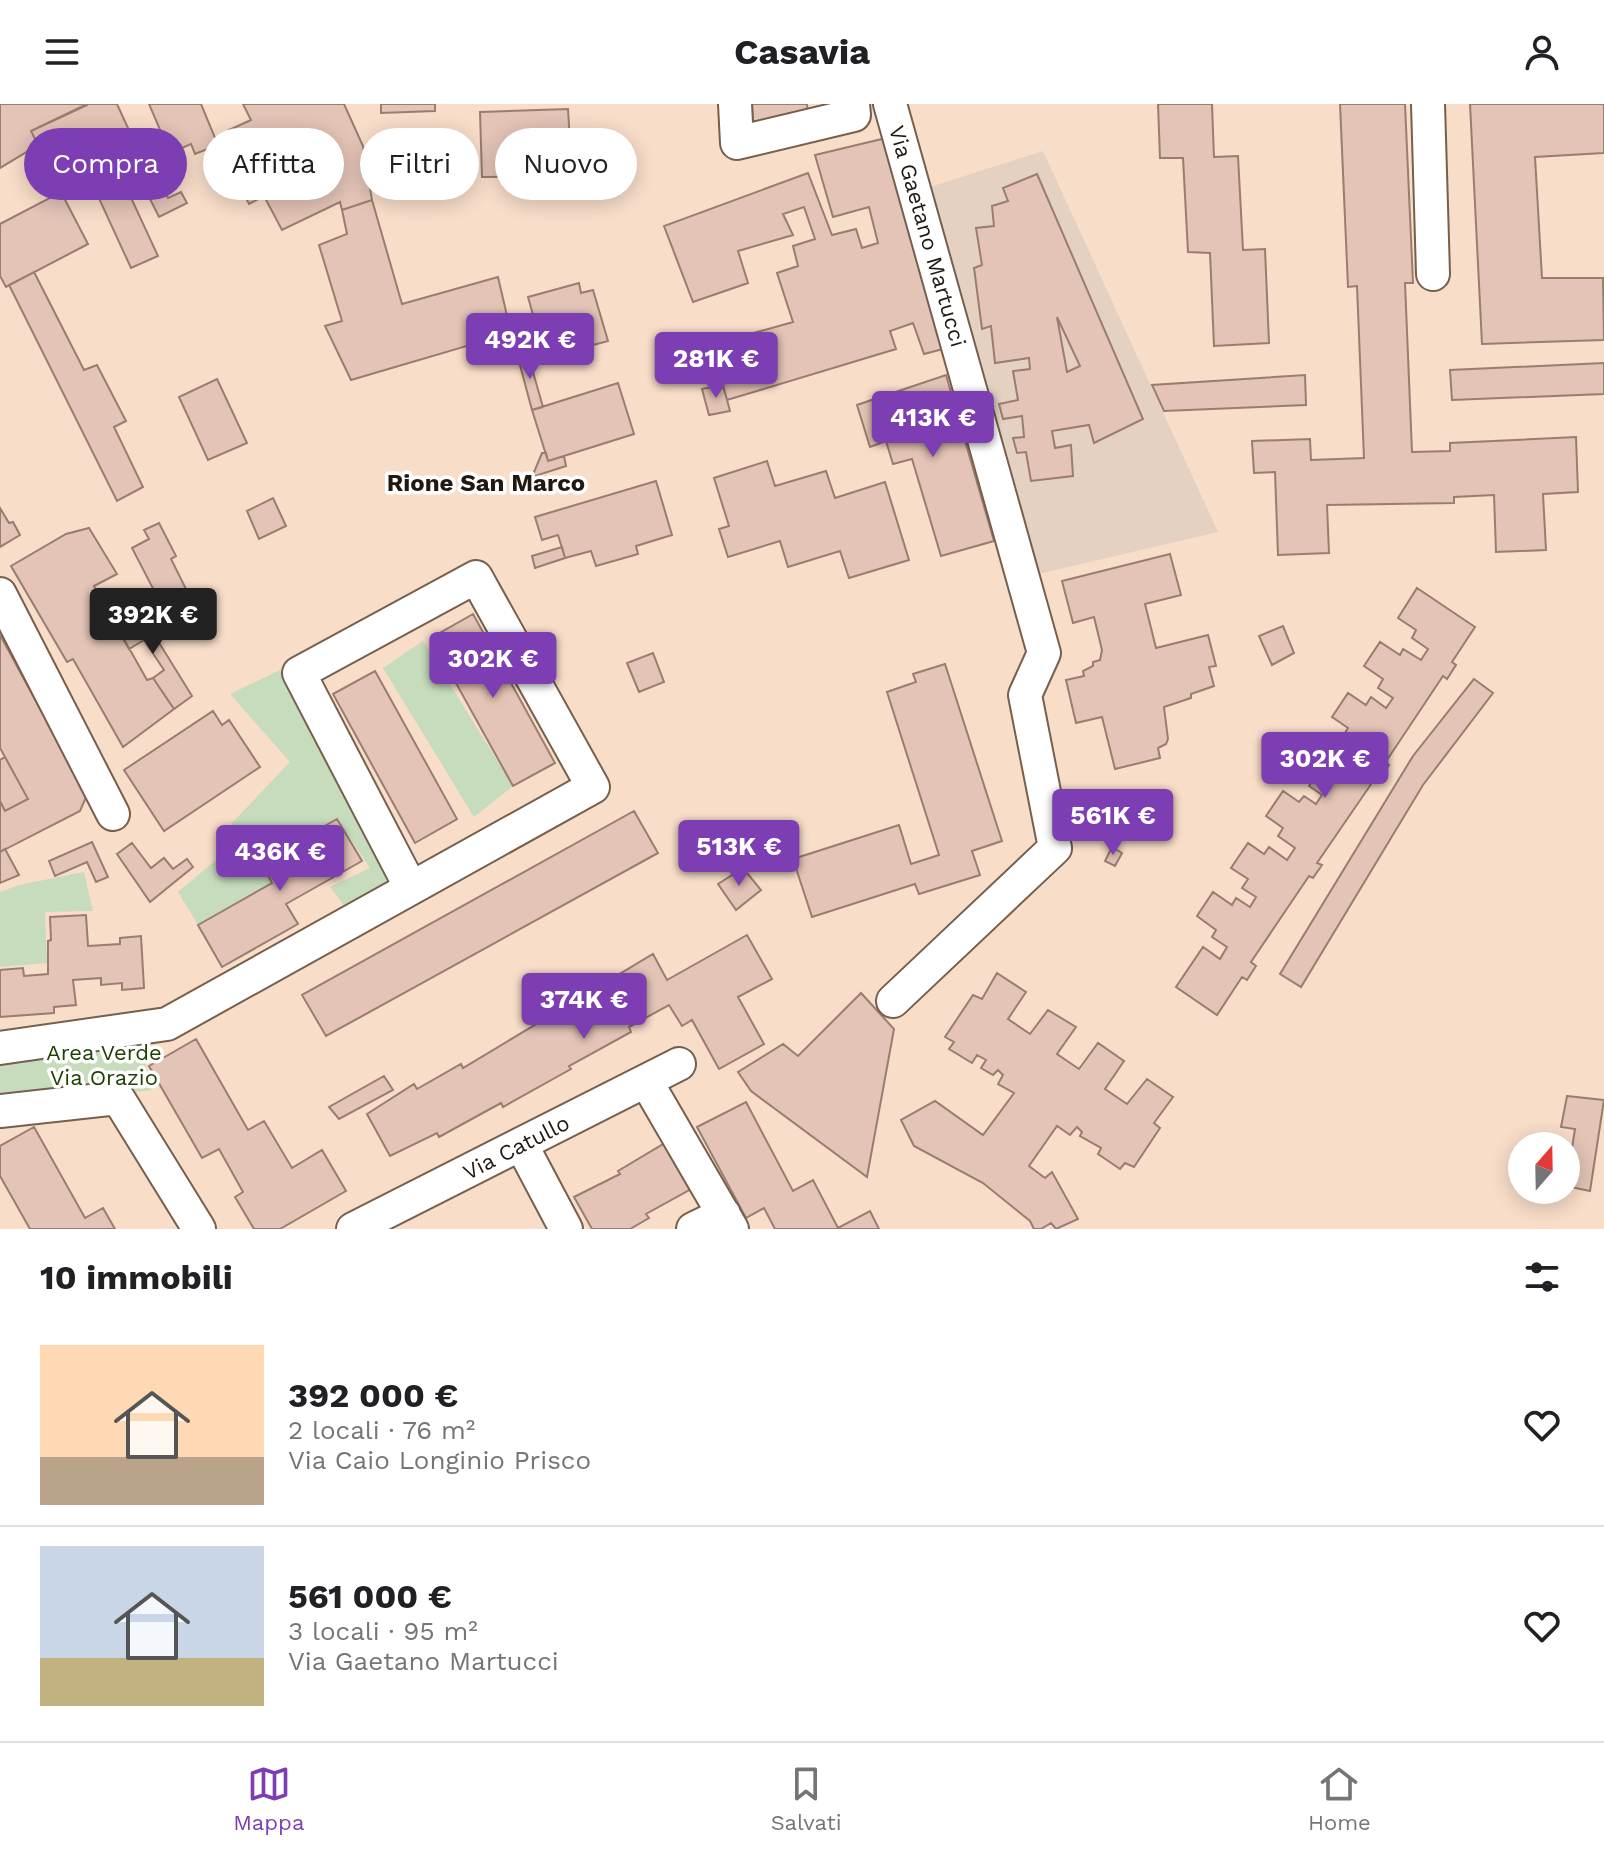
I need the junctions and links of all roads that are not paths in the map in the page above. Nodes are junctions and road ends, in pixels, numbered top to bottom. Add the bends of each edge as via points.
1 (735, 104) edge
2 (853, 104) edge
3 (890, 104) edge
4 (1428, 104) edge
5 (1433, 274) dead end
6 (0, 594) edge
7 (113, 814) dead end
8 (411, 888) junction
9 (893, 1001) dead end
10 (0, 1048) edge
11 (679, 1064) dead end
12 (646, 1081) junction
13 (0, 1111) edge
14 (521, 1144) junction
15 (728, 1221) edge
16 (199, 1229) edge
17 (353, 1229) edge
18 (566, 1229) edge
19 (693, 1229) edge

1 - 2 street via 737,143 854,115
3 - 9 street, Via Gaetano Martucci via 1044,653 1025,695 1055,848
4 - 5 street
6 - 7 street
8 - 8 street via 299,673 476,577 593,787
8 - 10 street via 167,1024
11 - 12 street, Via Catullo
12 - 14 street, Via Catullo
12 - 15 street
13 - 16 street via 118,1098
14 - 17 street, Via Catullo
14 - 18 street
15 - 19 street

